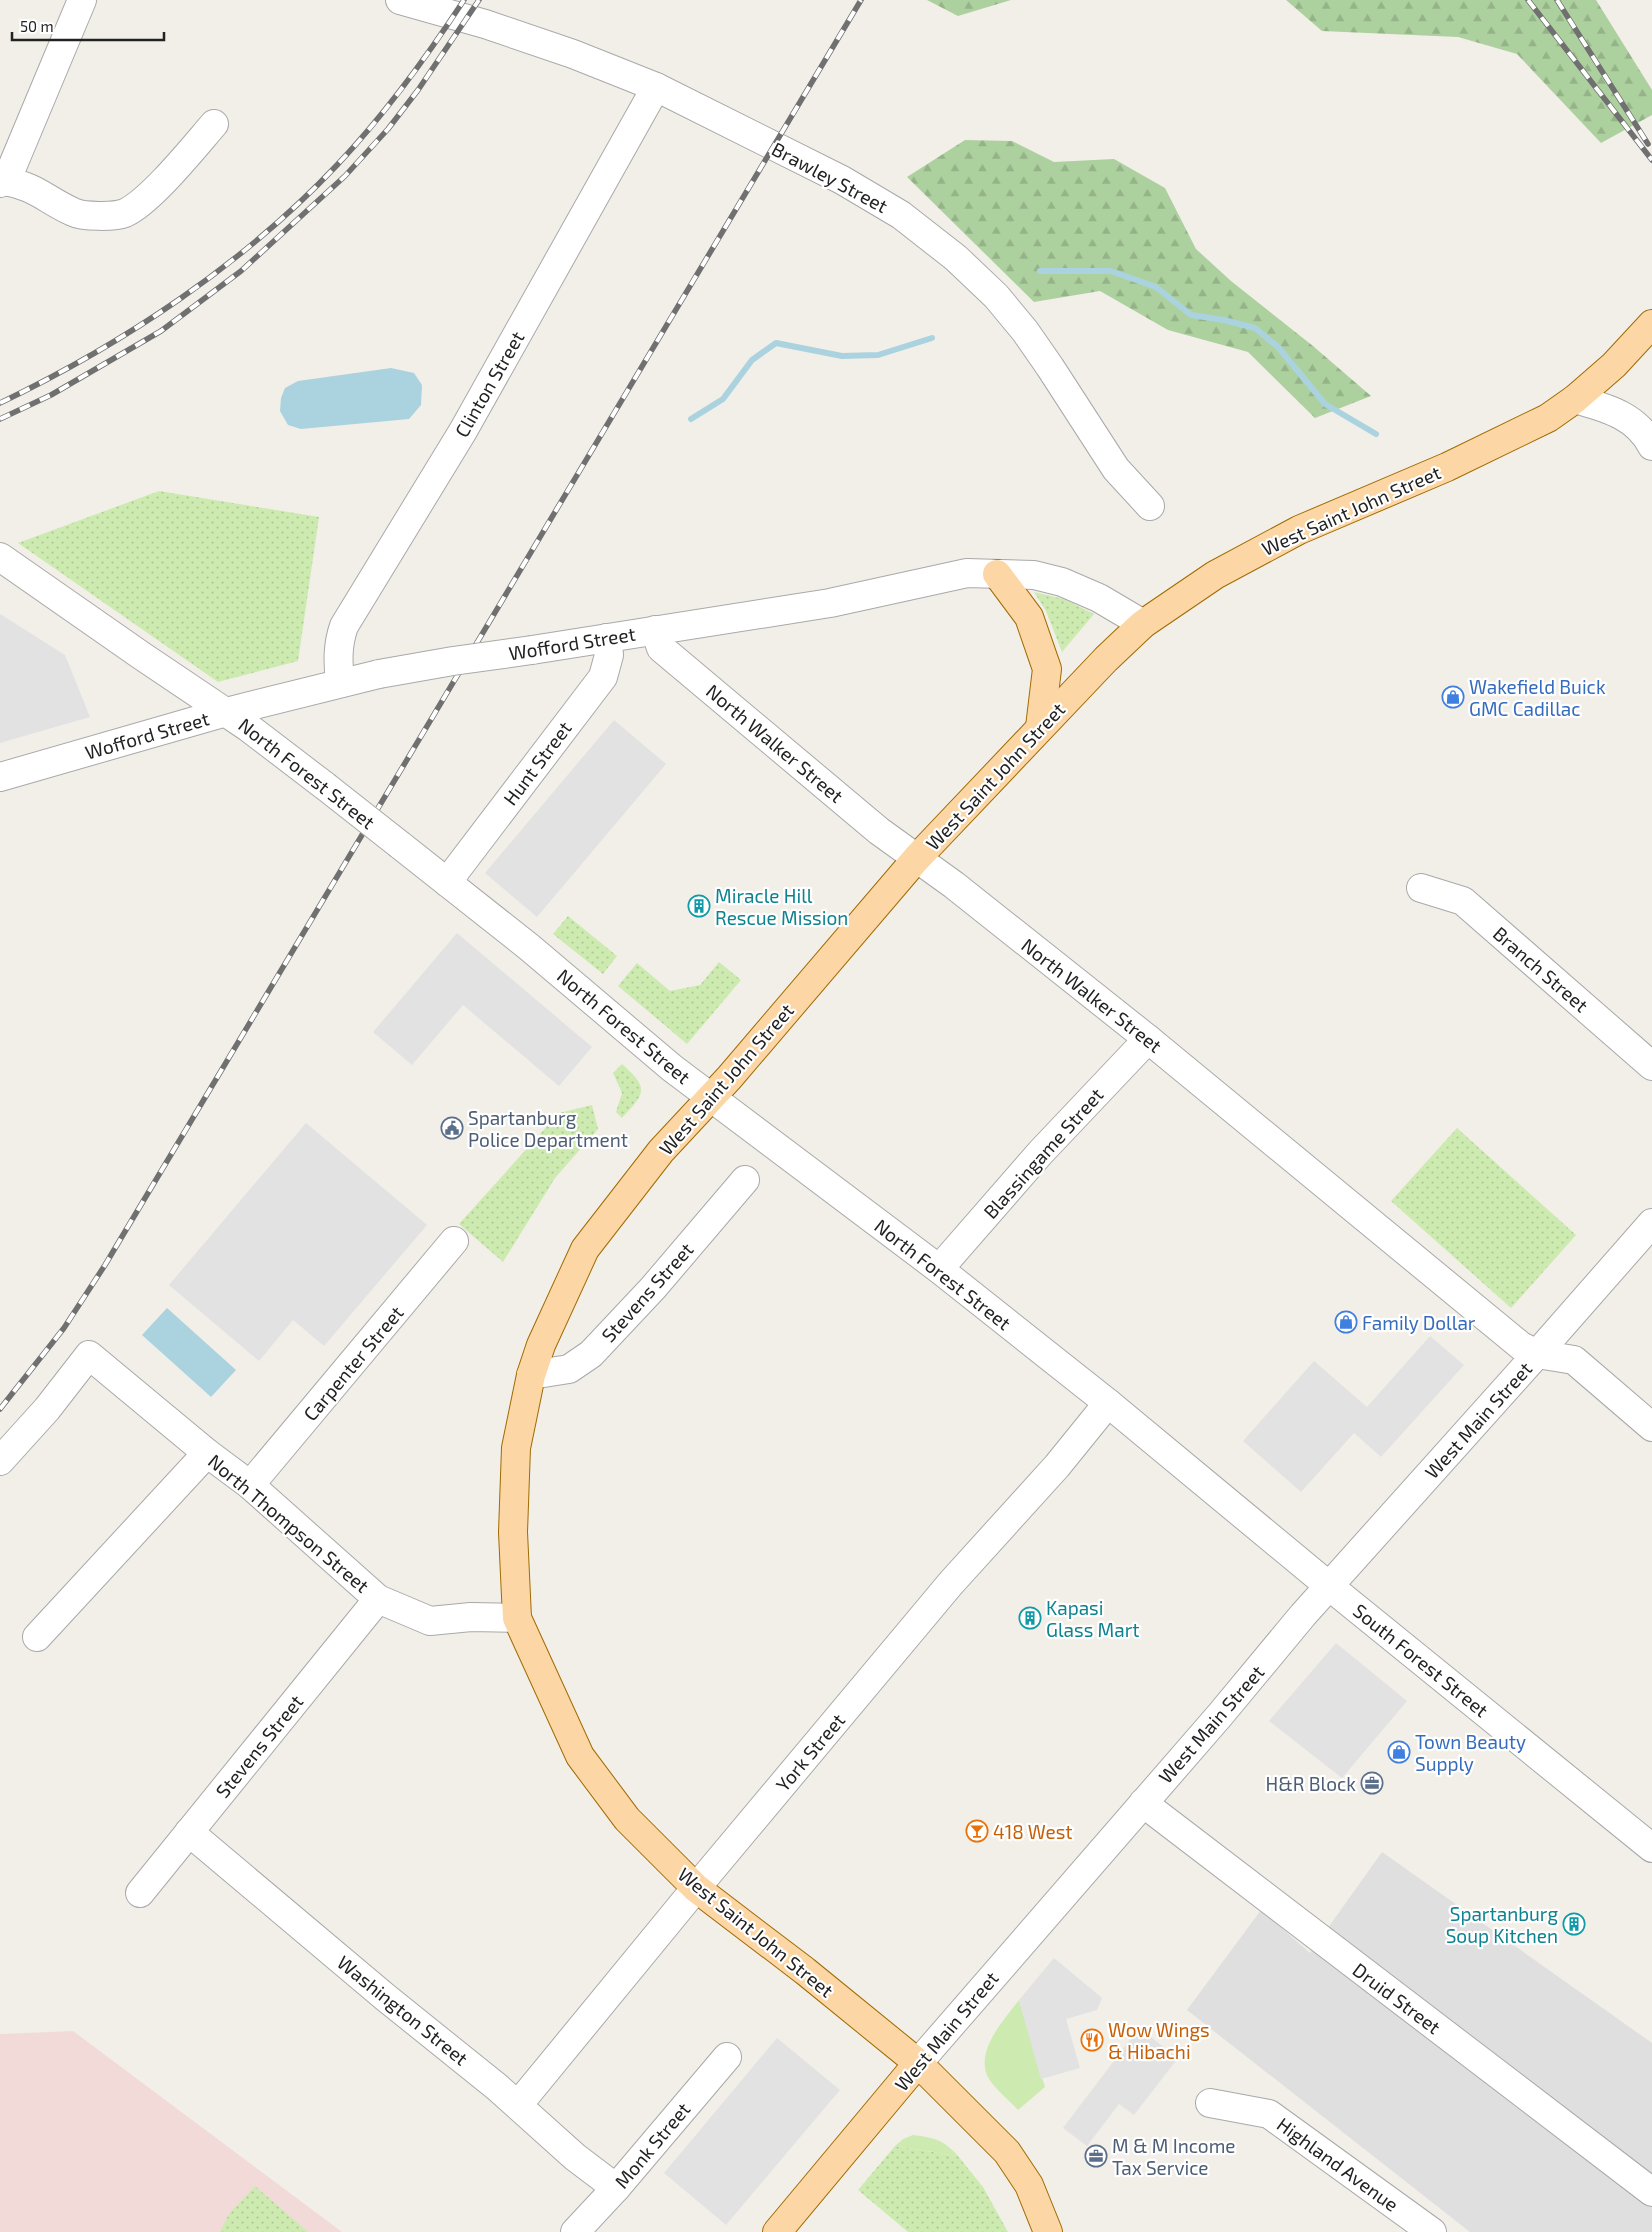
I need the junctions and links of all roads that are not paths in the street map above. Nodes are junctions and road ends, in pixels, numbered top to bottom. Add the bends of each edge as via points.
1 (82, 0) edge
2 (400, 0) edge
3 (656, 87) junction
4 (214, 124) dead end
5 (2, 182) edge
6 (1652, 324) edge
7 (1575, 399) junction
8 (1652, 446) edge
9 (1150, 506) dead end
10 (0, 557) edge
11 (997, 574) junction
12 (1143, 624) junction
13 (655, 630) junction
14 (607, 638) junction
15 (340, 683) junction
16 (226, 712) junction
17 (1040, 727) junction
18 (0, 776) edge
19 (916, 859) junction
20 (448, 883) junction
21 (1421, 888) dead end
22 (1148, 1039) junction
23 (1652, 1066) edge
24 (712, 1097) junction
25 (745, 1180) dead end
26 (1652, 1223) edge
27 (454, 1242) dead end
28 (939, 1269) junction
29 (1538, 1354) junction
30 (530, 1375) junction
31 (1108, 1403) junction
32 (1652, 1427) edge
33 (207, 1453) junction
34 (0, 1462) edge
35 (250, 1485) junction
36 (1329, 1586) junction
37 (378, 1599) junction
38 (517, 1618) junction
39 (37, 1636) dead end
40 (1142, 1802) junction
41 (189, 1832) junction
42 (1652, 1848) edge
43 (696, 1888) junction
44 (140, 1893) dead end
45 (727, 2057) dead end
46 (918, 2063) junction
47 (1210, 2103) dead end
48 (518, 2105) junction
49 (616, 2188) junction
50 (1652, 2192) edge
51 (575, 2232) edge
52 (777, 2232) edge
53 (1048, 2232) edge
54 (1432, 2232) edge

1 - 5 street via 10,172
2 - 3 street, Brawley Street via 485,24
3 - 9 street, Brawley Street via 872,197 956,258 996,296 1025,331 1116,469
3 - 15 street, Clinton Street via 463,431 344,626 339,642
4 - 5 street via 144,200 124,213 101,216 74,214 32,188
6 - 7 main road, West Saint John Street via 1614,365
7 - 8 street via 1615,410 1646,434
7 - 12 main road, West Saint John Street via 1548,418 1447,467 1299,530 1215,575
10 - 16 street, North Forest Street
11 - 12 street, Wofford Street via 1034,575 1062,582 1099,598
11 - 13 street, Wofford Street via 967,573 830,603
11 - 17 main road via 1029,617 1047,669
12 - 17 main road, West Saint John Street
13 - 14 street, Wofford Street
13 - 19 street, North Walker Street via 661,648
14 - 15 street, Wofford Street, bridge via 453,661
14 - 20 street, Hunt Street via 609,655 603,677
15 - 16 street, Wofford Street
16 - 18 street, Wofford Street
16 - 20 street, North Forest Street, bridge
17 - 19 main road, West Saint John Street
19 - 22 street, North Walker Street via 954,885
19 - 24 main road, West Saint John Street
20 - 24 street, North Forest Street via 672,1068
21 - 23 street, Branch Street via 1463,901
22 - 28 street, Blassingame Street
22 - 29 street, North Walker Street via 1521,1346
24 - 28 street, North Forest Street
24 - 30 main road, West Saint John Street via 661,1151 585,1249
25 - 30 street, Stevens Street via 653,1288 591,1354 569,1369
26 - 29 street, West Main Street
27 - 35 street, Carpenter Street
28 - 31 street, North Forest Street
29 - 32 street, North Walker Street via 1574,1360
29 - 36 street, West Main Street
30 - 38 main road, West Saint John Street via 516,1448 513,1532
31 - 36 street, North Forest Street
31 - 43 street, York Street via 1057,1466 945,1590
33 - 34 street, North Thompson Street via 89,1355
33 - 35 street, North Thompson Street
33 - 39 street
35 - 37 street, North Thompson Street
36 - 40 street, West Main Street
36 - 42 street, South Forest Street
37 - 38 street, North Thompson Street via 430,1621 471,1617
37 - 41 street, Stevens Street
38 - 43 main road, West Saint John Street via 580,1756 627,1819
40 - 46 street, West Main Street
40 - 50 street, Druid Street
41 - 44 street, Stevens Street
41 - 48 street, Washington Street
43 - 46 main road, West Saint John Street
43 - 48 street, York Street
45 - 49 street, Monk Street
46 - 52 main road, West Main Street
46 - 53 main road, West Saint John Street via 1007,2152 1029,2185
47 - 54 street, Highland Avenue via 1269,2114
48 - 49 street, Washington Street via 575,2157
49 - 51 street, Monk Street

